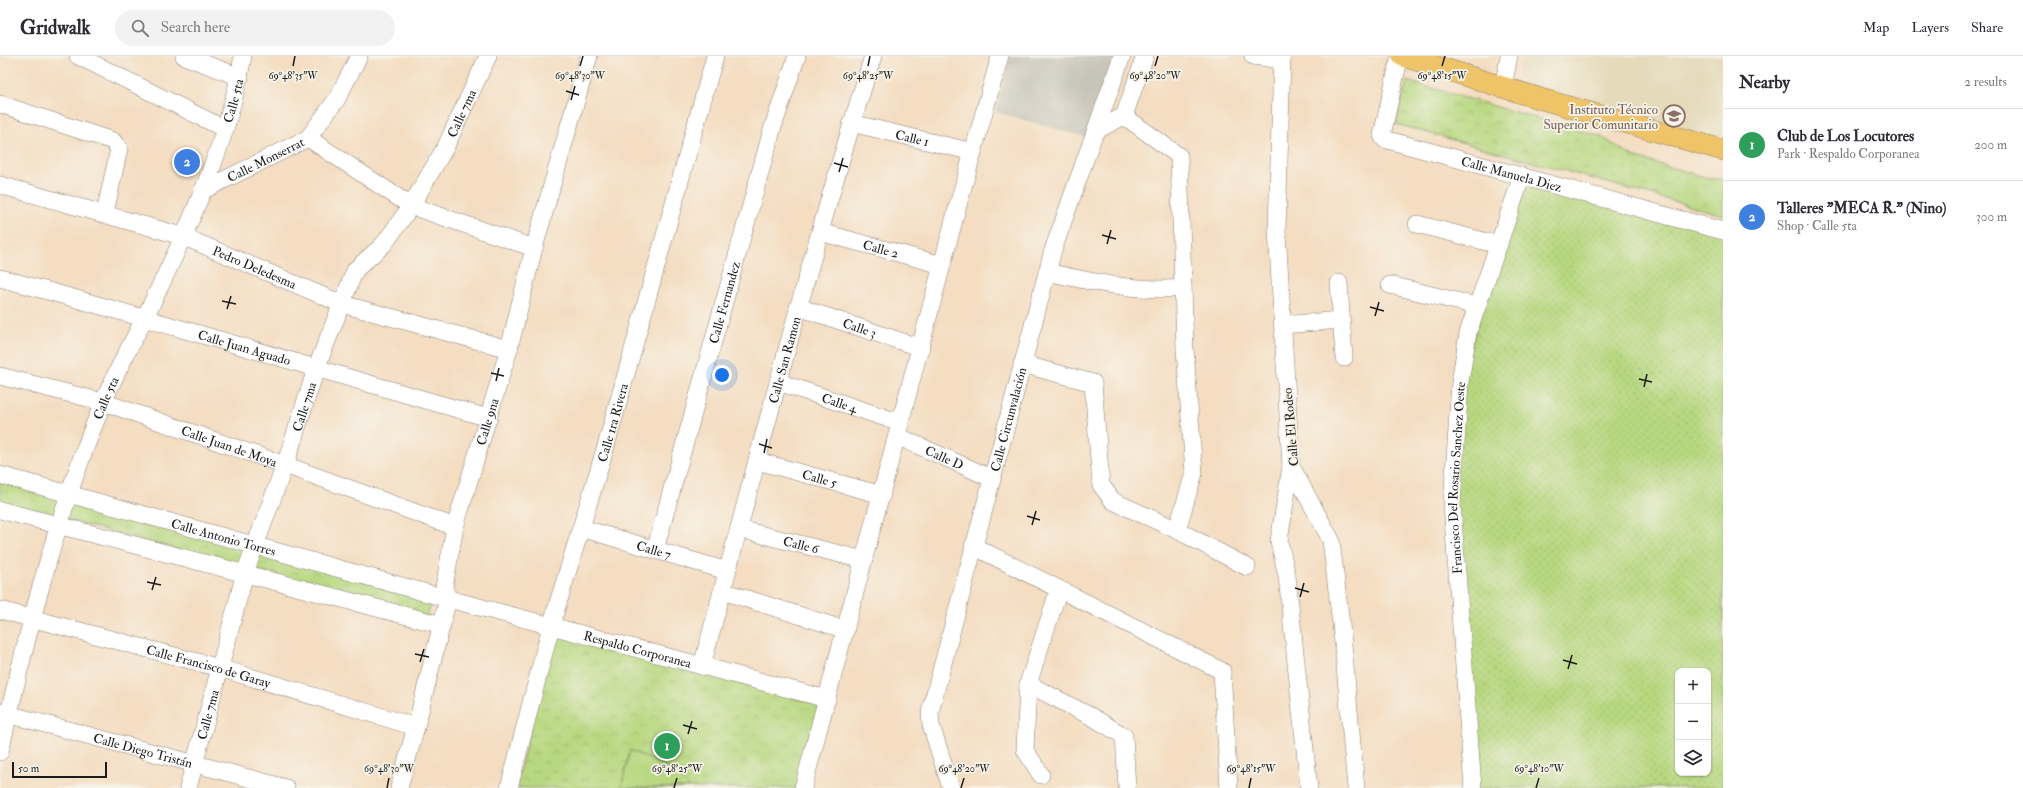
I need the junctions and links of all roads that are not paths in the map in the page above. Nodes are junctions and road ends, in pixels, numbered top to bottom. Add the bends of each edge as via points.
1 (78, 56) edge
2 (184, 56) edge
3 (243, 56) edge
4 (359, 56) edge
5 (488, 56) edge
6 (589, 56) edge
7 (715, 56) edge
8 (797, 56) edge
9 (873, 56) edge
10 (1000, 56) edge
11 (1122, 56) edge
12 (1145, 56) edge
13 (1253, 56) edge
14 (1402, 56) edge
15 (1509, 56) edge
16 (1282, 58) edge
17 (240, 77) junction
18 (1503, 87) junction
19 (0, 104) edge
20 (1124, 116) junction
21 (851, 123) junction
22 (225, 129) junction
23 (1097, 130) junction
24 (308, 138) junction
25 (1723, 150) edge
26 (973, 152) junction
27 (1522, 176) junction
28 (0, 185) edge
29 (202, 191) junction
30 (411, 206) junction
31 (105, 213) junction
32 (1416, 224) dead end
33 (1723, 231) edge
34 (820, 232) junction
35 (182, 236) junction
36 (1499, 245) junction
37 (534, 248) junction
38 (942, 265) junction
39 (1047, 272) junction
40 (0, 278) edge
41 (1339, 283) dead end
42 (1390, 285) dead end
43 (1183, 288) junction
44 (342, 304) junction
45 (1477, 306) junction
46 (798, 307) junction
47 (145, 317) junction
48 (1340, 320) junction
49 (1283, 325) junction
50 (921, 348) junction
51 (509, 349) junction
52 (1344, 358) dead end
53 (1022, 364) junction
54 (316, 369) junction
55 (0, 376) edge
56 (778, 382) junction
57 (103, 402) junction
58 (489, 418) junction
59 (899, 430) junction
60 (757, 461) junction
61 (285, 465) junction
62 (1291, 466) junction
63 (0, 475) edge
64 (992, 478) junction
65 (68, 494) junction
66 (882, 495) junction
67 (0, 510) edge
68 (58, 524) junction
69 (456, 527) junction
70 (581, 528) junction
71 (738, 529) junction
72 (1177, 530) junction
73 (256, 546) junction
74 (973, 546) junction
75 (655, 550) junction
76 (864, 560) junction
77 (1247, 567) dead end
78 (727, 571) junction
79 (245, 573) junction
80 (1059, 589) junction
81 (722, 591) junction
82 (448, 599) junction
83 (0, 610) edge
84 (33, 620) junction
85 (442, 625) junction
86 (551, 626) junction
87 (846, 630) junction
88 (702, 666) junction
89 (220, 668) junction
90 (1028, 684) junction
91 (828, 699) junction
92 (4, 713) edge
93 (416, 727) junction
94 (0, 752) edge
95 (194, 764) junction
96 (1041, 775) dead end
97 (188, 788) edge
98 (286, 788) edge
99 (399, 788) edge
100 (509, 788) edge
101 (803, 788) edge
102 (951, 788) edge
103 (1127, 788) edge
104 (1228, 788) edge
105 (1309, 788) edge
106 (1356, 788) edge
107 (1472, 788) edge

1 - 22 street
2 - 17 street
3 - 17 street, Calle 5ta
4 - 24 street, Calle Monserrat via 337,99
5 - 30 street, Calle 7ma via 445,148
6 - 37 street, Calle 9na
7 - 70 street, Calle 1ra Rivera
8 - 75 street, Calle Fernandez via 772,130
9 - 21 street, Calle San Ramon
10 - 26 street
11 - 23 street, Calle Circunvalación
12 - 20 street
13 - 16 street
14 - 18 main road
14 - 27 street, Calle Manuela Diez via 1382,138
15 - 18 street
16 - 49 street, Calle El Rodeo via 1277,230
17 - 22 street, Calle 5ta
18 - 25 main road
19 - 31 street via 113,141 119,149
20 - 23 street
20 - 43 street via 1179,156
21 - 26 street, Calle 1
21 - 34 street, Calle San Ramon
22 - 29 street, Calle 5ta
23 - 39 street, Calle Circunvalación
24 - 29 street, Calle Monserrat
24 - 30 street
26 - 38 street
27 - 33 street, Calle Manuela Diez
27 - 36 street, Francisco Del Rosario Sanchez Oeste
28 - 31 street, Pedro Deledesma
29 - 35 street, Calle 5ta
30 - 37 street
30 - 44 street, Calle 7ma via 384,244 355,270
31 - 35 street, Pedro Deledesma
32 - 36 street
34 - 38 street, Calle 2
34 - 46 street, Calle San Ramon
35 - 44 street, Pedro Deledesma
35 - 47 street, Calle 5ta
36 - 45 street, Francisco Del Rosario Sanchez Oeste
37 - 51 street, Calle 9na
38 - 50 street
39 - 43 street via 1110,286 1156,290
39 - 53 street, Calle Circunvalación
40 - 47 street, Calle Juan Aguado
41 - 48 street
42 - 45 street
43 - 72 street via 1194,473
44 - 51 street, Pedro Deledesma
44 - 54 street, Calle 7ma
45 - 107 street, Francisco Del Rosario Sanchez Oeste via 1468,333 1460,382 1452,505
46 - 50 street, Calle 3
46 - 56 street, Calle San Ramon
47 - 54 street, Calle Juan Aguado
47 - 57 street, Calle 5ta
48 - 49 street
48 - 52 street
49 - 62 street, Calle El Rodeo
50 - 59 street
51 - 58 street, Calle 9na
53 - 64 street, Calle Circunvalación
53 - 72 street via 1093,383 1101,485 1113,501
54 - 58 street, Calle Juan Aguado
54 - 61 street, Calle 7ma
55 - 57 street, Calle Juan de Moya
56 - 59 street, Calle 4
56 - 60 street, Calle San Ramon
57 - 61 street, Calle Juan de Moya
57 - 65 street, Calle 5ta
58 - 69 street, Calle 9na
59 - 64 street, Calle D
59 - 66 street
60 - 66 street, Calle 5
60 - 71 street, Calle San Ramon
61 - 69 street, Calle Juan de Moya
61 - 73 street, Calle 7ma
62 - 105 street via 1279,541 1287,576
62 - 106 street, Calle El Rodeo via 1331,540
63 - 65 street, Calle Antonio Torres
64 - 74 street, Calle Circunvalación
65 - 68 street, Calle 5ta
65 - 73 street, Calle Antonio Torres
66 - 76 street
67 - 68 street
68 - 79 street
68 - 84 street, Calle 5ta
69 - 82 street, Calle 9na via 444,587
70 - 75 street, Calle 7
70 - 86 street, Calle 1ra Rivera
71 - 76 street, Calle 6
71 - 78 street, Calle San Ramon
72 - 77 street
73 - 79 street, Calle 7ma
73 - 82 street, Calle Antonio Torres
74 - 80 street
74 - 102 street, Calle Circunvalación via 930,712 931,725
75 - 78 street, Calle 7
76 - 87 street
78 - 81 street, Calle San Ramon
79 - 85 street
79 - 89 street, Calle 7ma
80 - 90 street
80 - 104 street via 1222,671
81 - 87 street
81 - 88 street, Calle San Ramon
82 - 85 street, Calle 9na
82 - 86 street, Respaldo Corporanea
83 - 84 street, Calle Francisco de Garay
84 - 89 street, Calle Francisco de Garay
84 - 92 street, Calle 5ta
85 - 93 street, Calle 9na
86 - 88 street, Respaldo Corporanea
86 - 100 street, Calle 1ra Rivera
87 - 91 street
88 - 91 street, Respaldo Corporanea
89 - 93 street, Calle Francisco de Garay
89 - 95 street, Calle 7ma
90 - 96 street via 1025,750
90 - 103 street via 1124,736
91 - 101 street
92 - 94 street, Calle 5ta
92 - 95 street, Calle Diego Tristán
93 - 99 street, Calle 9na
95 - 97 street, Calle 7ma
95 - 98 street, Calle Diego Tristán

